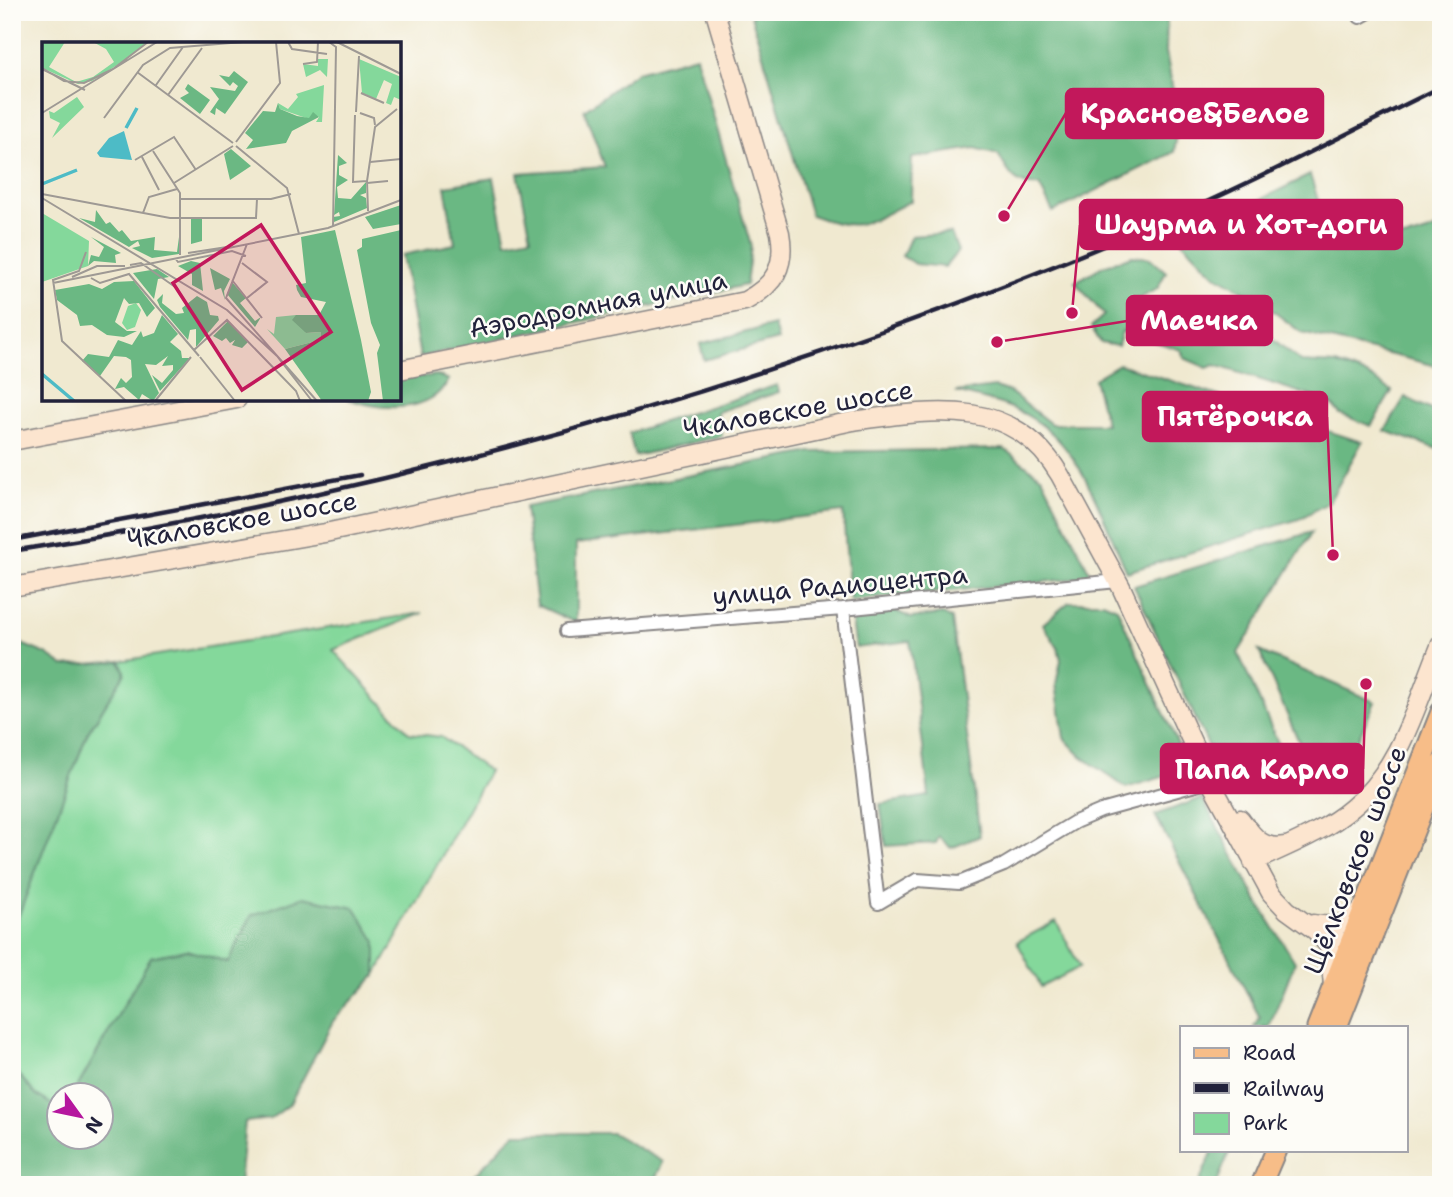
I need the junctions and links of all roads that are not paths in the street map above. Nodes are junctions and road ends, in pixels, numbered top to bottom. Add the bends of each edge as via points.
1 (715, 12) edge
2 (401, 370) edge
3 (226, 401) edge
4 (12, 441) edge
5 (1117, 581) junction
6 (12, 587) edge
7 (843, 609) junction
8 (567, 631) dead end
9 (1441, 644) edge
10 (1441, 712) edge
11 (1441, 763) edge
12 (1210, 781) junction
13 (1280, 848) junction
14 (1253, 862) junction
15 (1271, 893) junction
16 (1366, 904) junction
17 (1309, 927) junction
18 (1370, 943) junction
19 (1349, 945) junction
20 (1333, 988) junction
21 (1317, 1026) edge
22 (1337, 1026) edge
23 (1275, 1152) edge
24 (1261, 1185) edge

1 - 2 street, Аэродромная улица via 780,233 783,251 774,281 745,301
3 - 4 street
5 - 6 street, Чкаловское шоссе via 1050,458 1032,439 980,415 915,413 853,421 326,533
5 - 7 street, улица Радиоцентра
5 - 12 street, Чкаловское шоссе
7 - 8 street, улица Радиоцентра
7 - 12 street via 878,903 917,880 959,883 1101,811
9 - 13 street via 1399,747 1379,780 1341,817
10 - 16 main road, Щёлковское шоссе
11 - 18 main road, Щёлковское шоссе
12 - 13 street via 1254,837
12 - 14 street, Чкаловское шоссе
13 - 14 street
13 - 15 street via 1268,878
14 - 15 street, Чкаловское шоссе
15 - 17 street, Чкаловское шоссе
16 - 17 street via 1352,922
16 - 19 main road, Щёлковское шоссе
17 - 19 street, Чкаловское шоссе
17 - 20 street via 1329,946
18 - 19 street
18 - 22 main road, Щёлковское шоссе
19 - 20 main road, Щёлковское шоссе
20 - 21 main road, Щёлковское шоссе
23 - 24 main road

